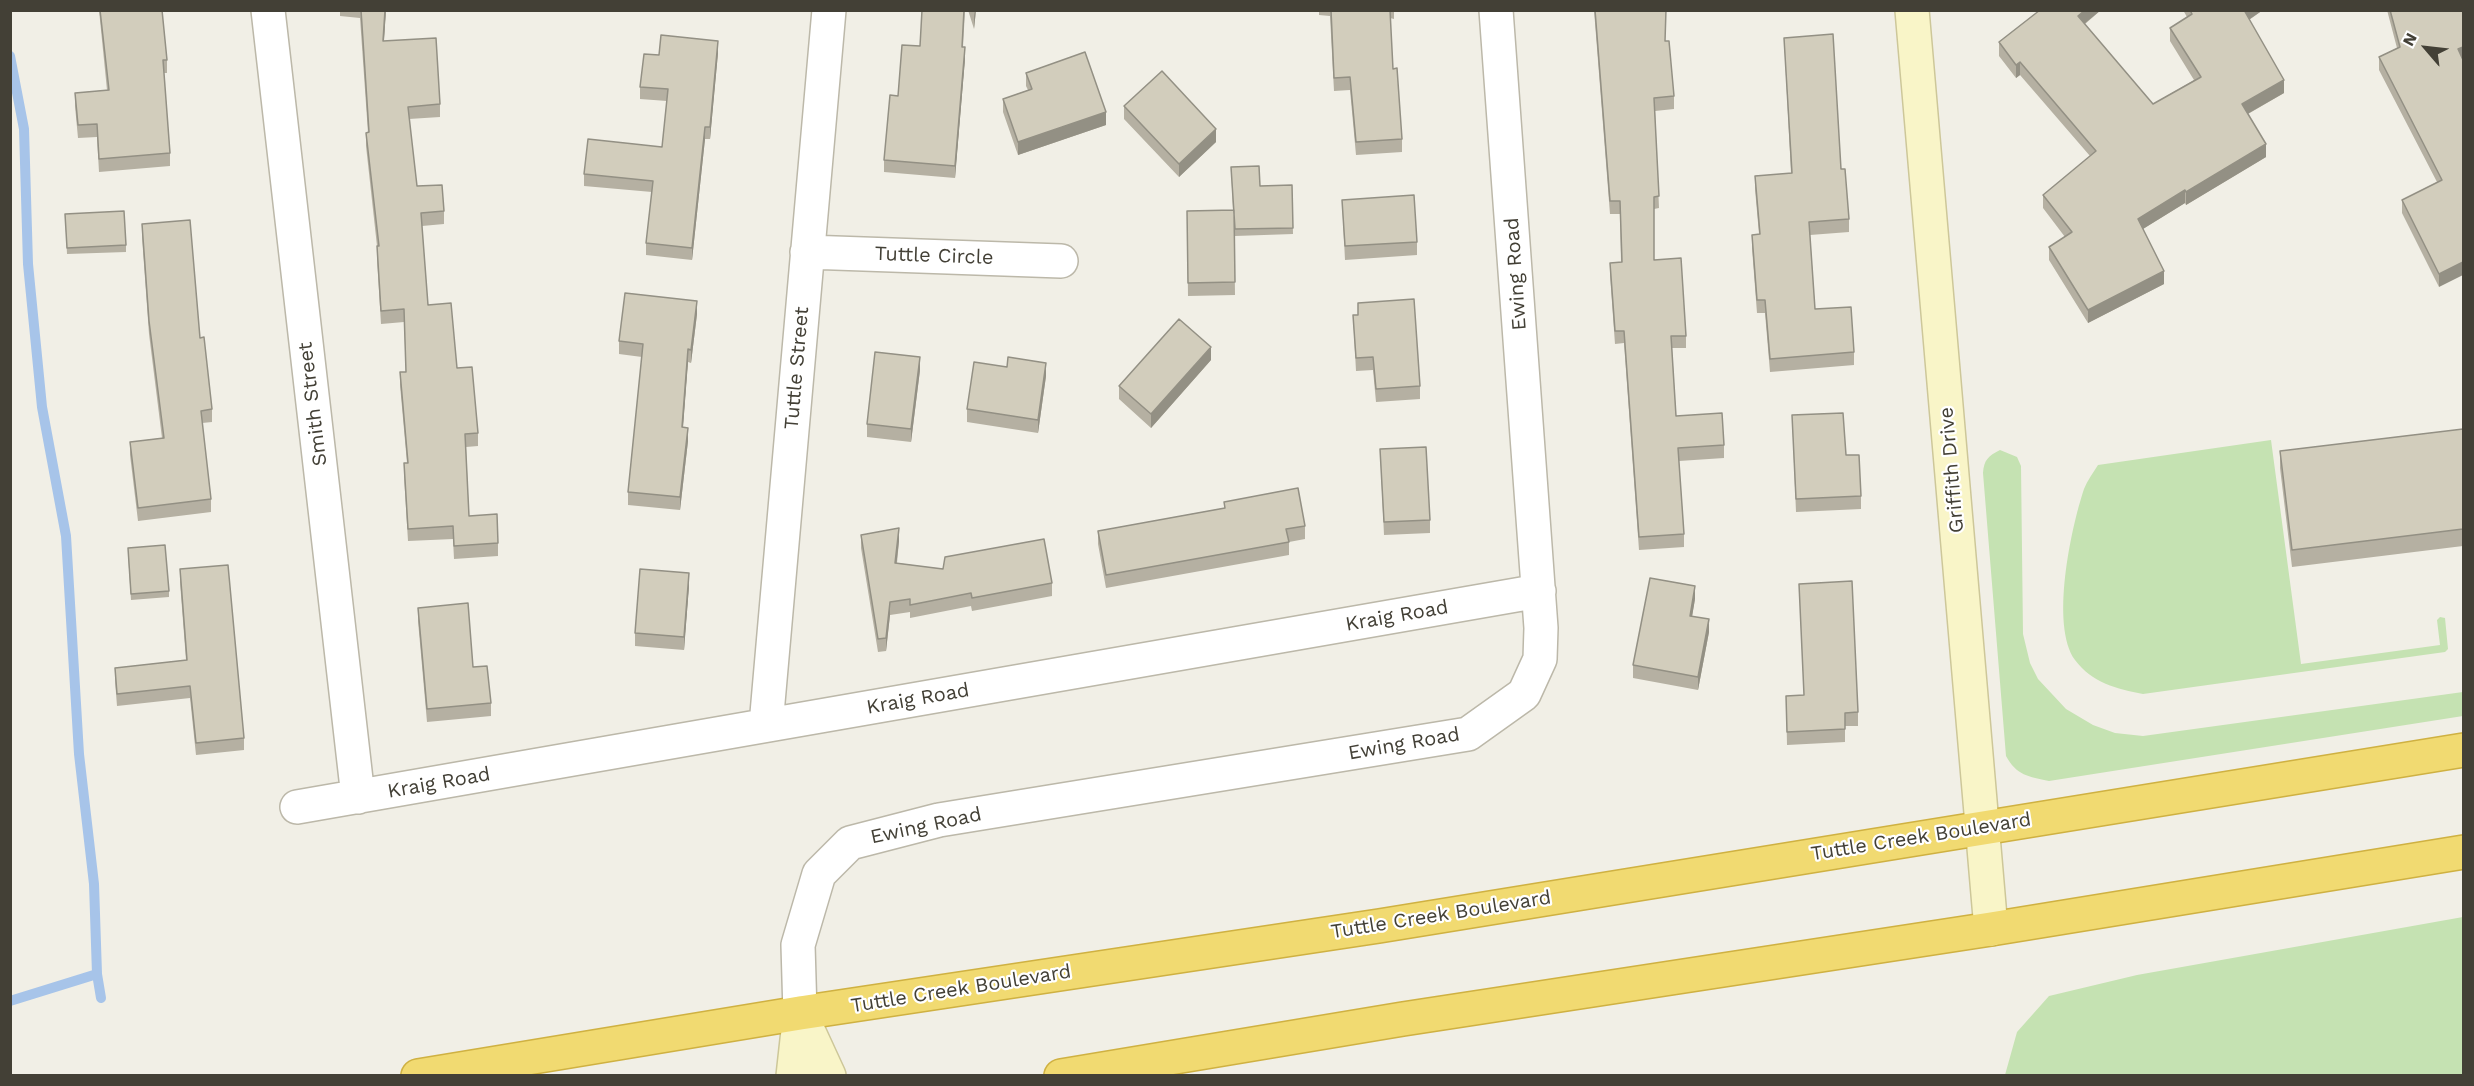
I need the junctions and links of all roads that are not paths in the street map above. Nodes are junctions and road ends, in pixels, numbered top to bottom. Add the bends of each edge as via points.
1 (268, 10) edge
2 (829, 10) edge
3 (1496, 10) edge
4 (1912, 10) edge
5 (807, 252) junction
6 (1061, 261) dead end
7 (1539, 591) junction
8 (766, 725) junction
9 (2463, 750) edge
10 (358, 797) junction
11 (297, 807) dead end
12 (1982, 827) junction
13 (2463, 852) edge
14 (1991, 929) junction
15 (800, 1013) junction
16 (1077, 1074) edge
17 (418, 1076) edge
18 (793, 1076) edge
19 (829, 1076) edge

1 - 10 street, Smith Street
2 - 5 street, Tuttle Street
3 - 7 street, Ewing Road
4 - 12 street, Griffith Drive
5 - 6 street, Tuttle Circle
5 - 8 street, Tuttle Street
7 - 8 street, Kraig Road
7 - 15 street, Ewing Road via 1540,659 1524,694 1468,734 939,820 850,843 819,874 798,945
8 - 10 street, Kraig Road
9 - 12 highway, Tuttle Creek Boulevard
10 - 11 street, Kraig Road
12 - 14 street, Griffith Drive
12 - 15 highway, Tuttle Creek Boulevard via 1379,926
13 - 14 highway
14 - 16 highway via 1403,1019
15 - 17 highway, Tuttle Creek Boulevard
15 - 18 street
15 - 19 street

